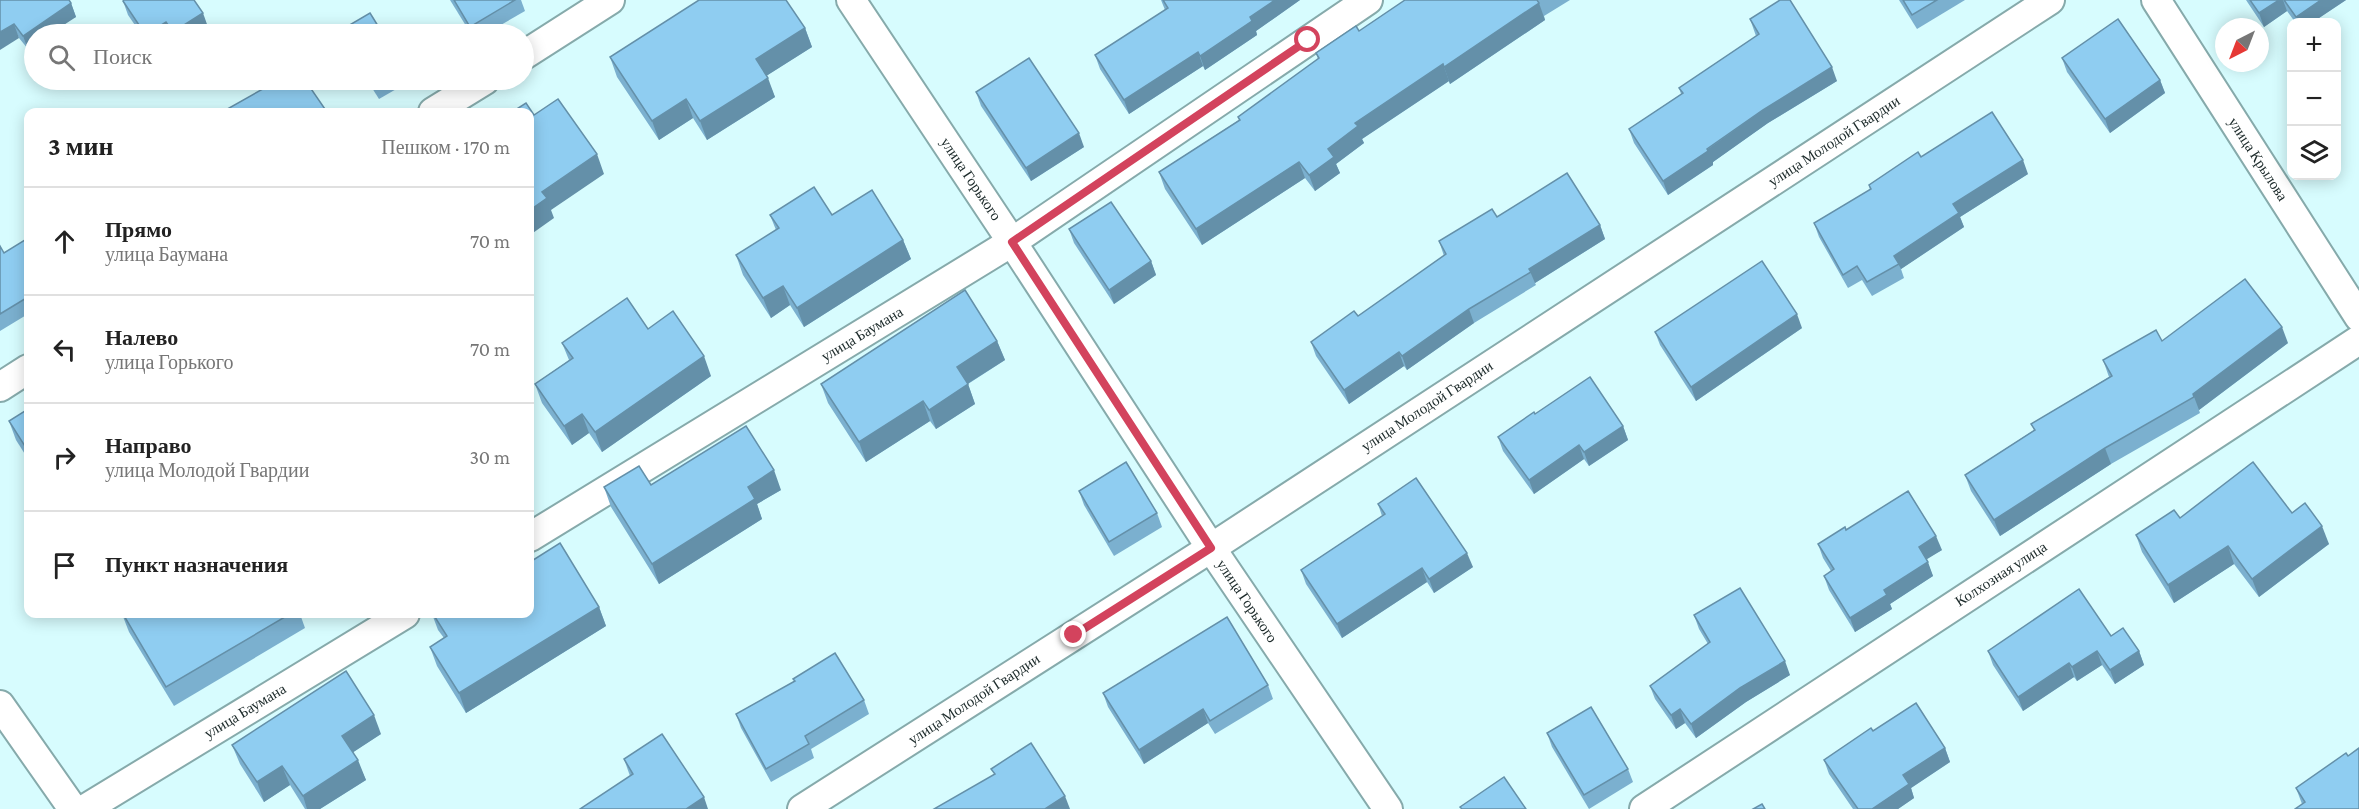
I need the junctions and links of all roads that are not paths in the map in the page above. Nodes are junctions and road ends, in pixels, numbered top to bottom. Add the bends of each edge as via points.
1 (610, 0) edge
2 (851, 0) edge
3 (1368, 0) edge
4 (2050, 0) edge
5 (2156, 0) edge
6 (534, 49) edge
7 (469, 90) edge
8 (440, 108) edge
9 (1012, 242) junction
10 (2359, 317) edge
11 (2359, 340) edge
12 (24, 372) edge
13 (0, 387) edge
14 (534, 535) edge
15 (1211, 548) junction
16 (398, 618) edge
17 (0, 705) edge
18 (73, 809) edge
19 (85, 809) edge
20 (802, 809) edge
21 (1388, 809) edge
22 (1644, 809) edge

1 - 6 street
2 - 9 street, улица Горького
3 - 9 street, улица Баумана
4 - 15 street, улица Молодой Гвардии
5 - 10 street, улица Крылова
7 - 8 street
9 - 14 street, улица Баумана
9 - 15 street, улица Горького
11 - 22 street, Колхозная улица
12 - 13 street
15 - 20 street, улица Молодой Гвардии
15 - 21 street, улица Горького
16 - 19 street, улица Баумана
17 - 18 street

